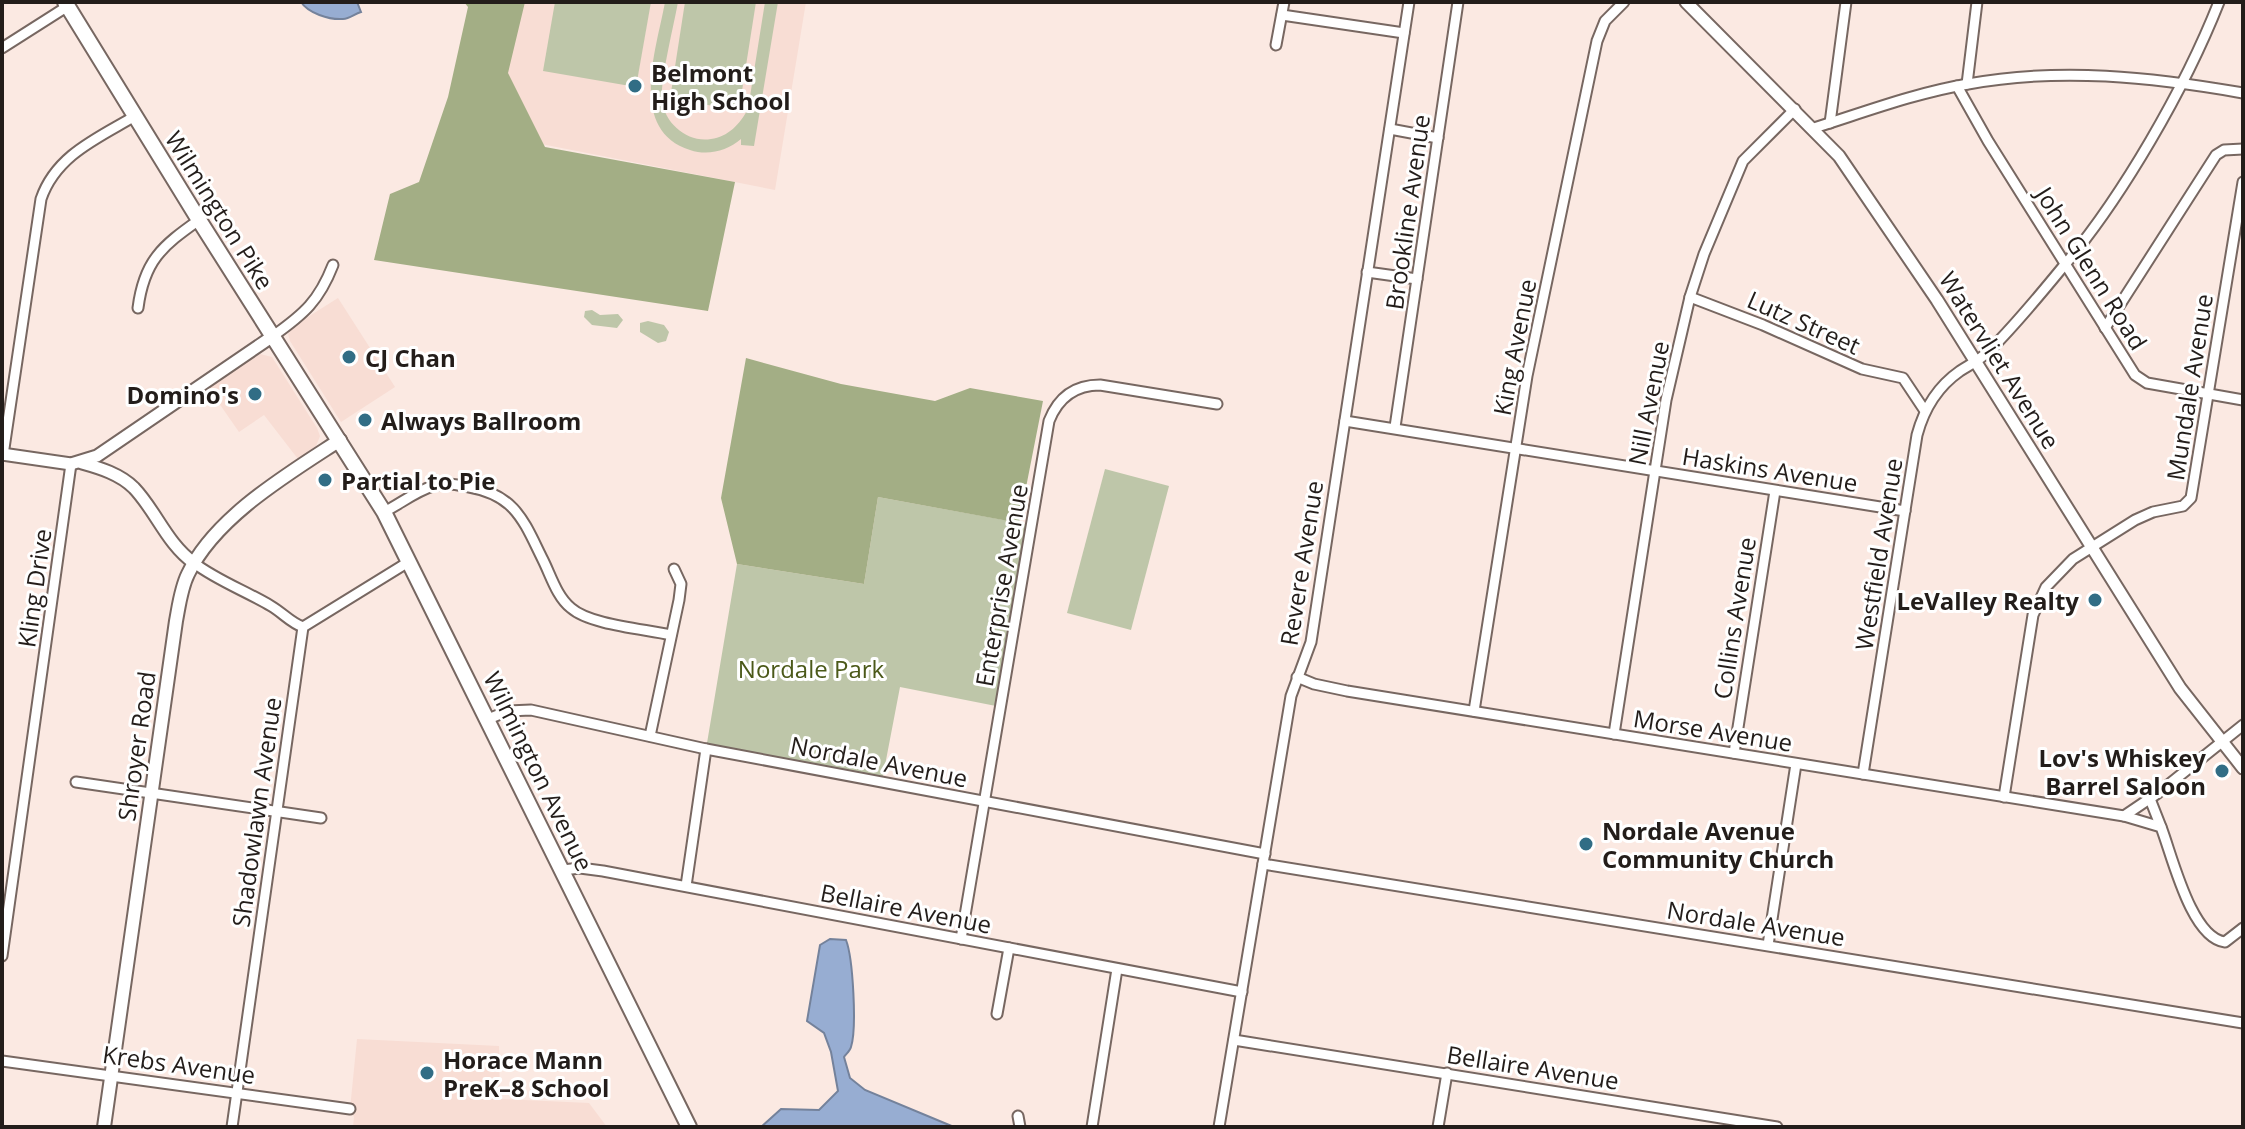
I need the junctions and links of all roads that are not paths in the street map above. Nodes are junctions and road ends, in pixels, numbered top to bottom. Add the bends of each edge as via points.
1 (1284, 2) edge
2 (1409, 2) edge
3 (1458, 2) edge
4 (1624, 2) edge
5 (1686, 2) edge
6 (1846, 2) edge
7 (1977, 2) edge
8 (2219, 2) edge
9 (66, 4) edge
10 (1282, 15) junction
11 (1404, 33) junction
12 (1276, 45) dead end
13 (2, 48) edge
14 (2181, 82) junction
15 (1962, 85) junction
16 (2243, 93) edge
17 (1795, 109) junction
18 (135, 116) junction
19 (1830, 123) junction
20 (1814, 128) junction
21 (1390, 129) junction
22 (1438, 138) junction
23 (2243, 149) edge
24 (2243, 182) edge
25 (199, 220) junction
26 (333, 265) dead end
27 (2065, 265) junction
28 (1367, 272) junction
29 (1417, 279) junction
30 (1690, 297) junction
31 (138, 308) dead end
32 (2105, 328) junction
33 (273, 336) junction
34 (1976, 363) junction
35 (2208, 394) junction
36 (2243, 400) edge
37 (1217, 404) dead end
38 (1925, 411) junction
39 (1345, 421) junction
40 (1395, 427) junction
41 (340, 440) junction
42 (1515, 449) junction
43 (2, 454) edge
44 (76, 463) junction
45 (1655, 471) junction
46 (1775, 491) junction
47 (1905, 511) junction
48 (384, 512) junction
49 (2091, 548) junction
50 (410, 561) junction
51 (194, 563) junction
52 (674, 569) dead end
53 (303, 627) junction
54 (671, 635) junction
55 (1297, 677) junction
56 (1474, 711) junction
57 (488, 719) junction
58 (2243, 725) edge
59 (1614, 734) junction
60 (650, 736) junction
61 (2221, 742) junction
62 (706, 749) junction
63 (1734, 753) junction
64 (1796, 764) junction
65 (2243, 768) edge
66 (1863, 774) junction
67 (76, 782) dead end
68 (152, 793) junction
69 (2004, 797) junction
70 (2150, 799) junction
71 (984, 801) junction
72 (276, 811) junction
73 (2124, 816) junction
74 (321, 818) dead end
75 (2161, 827) junction
76 (1264, 859) junction
77 (563, 870) junction
78 (686, 886) junction
79 (2243, 928) edge
80 (961, 939) junction
81 (1768, 945) junction
82 (1009, 948) junction
83 (2, 956) edge
84 (1117, 969) junction
85 (1242, 992) junction
86 (997, 1014) dead end
87 (2243, 1023) edge
88 (1234, 1040) junction
89 (2, 1061) edge
90 (1447, 1073) junction
91 (111, 1075) junction
92 (236, 1092) junction
93 (350, 1109) dead end
94 (104, 1127) edge
95 (232, 1127) edge
96 (689, 1127) edge
97 (1092, 1127) edge
98 (1219, 1127) edge
99 (1438, 1127) edge
100 (1777, 1127) edge

1 - 10 street
2 - 11 street, Revere Avenue
3 - 22 street, Brookline Avenue
4 - 42 street, King Avenue via 1605,21 1597,41
5 - 17 street, Watervliet Avenue
6 - 19 street
7 - 15 street
8 - 14 street, Westfield Avenue
9 - 13 street
9 - 18 main road, Wilmington Pike
10 - 11 street
10 - 12 street
11 - 21 street, Revere Avenue
14 - 15 street via 2079,75
14 - 16 street
14 - 27 street, Westfield Avenue via 2123,182
15 - 19 street
15 - 27 street, John Glenn Road
17 - 20 street, Watervliet Avenue
17 - 30 street, Nill Avenue via 1743,161
18 - 25 main road, Wilmington Pike
18 - 43 street via 71,155 46,186
19 - 20 street
20 - 34 street, Watervliet Avenue via 1868,196
21 - 22 street
21 - 28 street, Revere Avenue
22 - 29 street, Brookline Avenue
23 - 32 street via 2216,155
24 - 35 street, Mundale Avenue
25 - 31 street via 171,239 153,260
25 - 33 main road, Wilmington Pike
26 - 33 street via 319,296
27 - 32 street, John Glenn Road
27 - 34 street, Westfield Avenue
28 - 29 street
28 - 39 street, Revere Avenue
29 - 40 street, Brookline Avenue
30 - 38 street, Lutz Street via 1862,369 1903,378
30 - 45 street, Nill Avenue
32 - 35 street, John Glenn Road via 2140,379
33 - 41 main road, Wilmington Pike
33 - 44 street via 97,456
34 - 38 street, Westfield Avenue via 1941,387
34 - 49 street, Watervliet Avenue
35 - 36 street, John Glenn Road
35 - 49 street, Mundale Avenue via 2191,498 2183,506 2135,520
37 - 71 street, Enterprise Avenue via 1086,385 1065,396 1052,412
38 - 47 street, Westfield Avenue
39 - 40 street, Haskins Avenue
39 - 55 street, Revere Avenue via 1311,642
40 - 42 street, Haskins Avenue
41 - 48 main road, Wilmington Avenue
41 - 51 main road, Shroyer Road via 248,504
42 - 45 street, Haskins Avenue
42 - 56 street, King Avenue
43 - 44 street
44 - 51 street via 118,476 133,487 174,545
44 - 83 street, Kling Drive
45 - 46 street, Haskins Avenue
45 - 59 street, Nill Avenue
46 - 47 street, Haskins Avenue
46 - 63 street, Collins Avenue
47 - 66 street, Westfield Avenue
48 - 50 main road, Wilmington Avenue
48 - 54 street via 441,484 493,493 522,517 573,611
49 - 61 street, Watervliet Avenue
49 - 69 street, Mundale Avenue via 2053,578 2033,615
50 - 53 street
50 - 57 main road, Wilmington Avenue
51 - 53 street
51 - 68 main road, Shroyer Road via 179,602
52 - 54 street via 681,584
53 - 72 street, Shadowlawn Avenue
54 - 60 street
55 - 56 street, Morse Avenue via 1347,691
55 - 76 street, Revere Avenue
56 - 59 street, Morse Avenue
57 - 60 street, Nordale Avenue via 531,710
57 - 77 main road, Wilmington Avenue
58 - 61 street
59 - 63 street, Morse Avenue
60 - 62 street, Nordale Avenue
61 - 65 street, Watervliet Avenue
61 - 70 street
62 - 71 street, Nordale Avenue
62 - 78 street
63 - 64 street, Morse Avenue
64 - 66 street, Morse Avenue
64 - 81 street
66 - 69 street, Morse Avenue
67 - 68 street
68 - 72 street
68 - 91 main road, Shroyer Road
69 - 73 street, Morse Avenue
70 - 73 street
70 - 75 street
71 - 76 street, Nordale Avenue
71 - 80 street, Enterprise Avenue
72 - 74 street
72 - 92 street, Shadowlawn Avenue
73 - 75 street, Morse Avenue
75 - 79 street via 2201,925 2220,942
76 - 81 street, Nordale Avenue
76 - 85 street, Revere Avenue
77 - 78 street, Bellaire Avenue via 580,868
77 - 96 main road, Wilmington Avenue
78 - 80 street, Bellaire Avenue
80 - 82 street, Bellaire Avenue
81 - 87 street, Nordale Avenue
82 - 84 street, Bellaire Avenue
82 - 86 street
84 - 85 street, Bellaire Avenue
84 - 97 street
85 - 88 street, Revere Avenue
88 - 90 street, Bellaire Avenue
88 - 98 street, Revere Avenue
89 - 91 street, Krebs Avenue
90 - 99 street
90 - 100 street, Bellaire Avenue
91 - 92 street, Krebs Avenue
91 - 94 main road, Shroyer Road
92 - 93 street, Krebs Avenue
92 - 95 street, Shadowlawn Avenue

